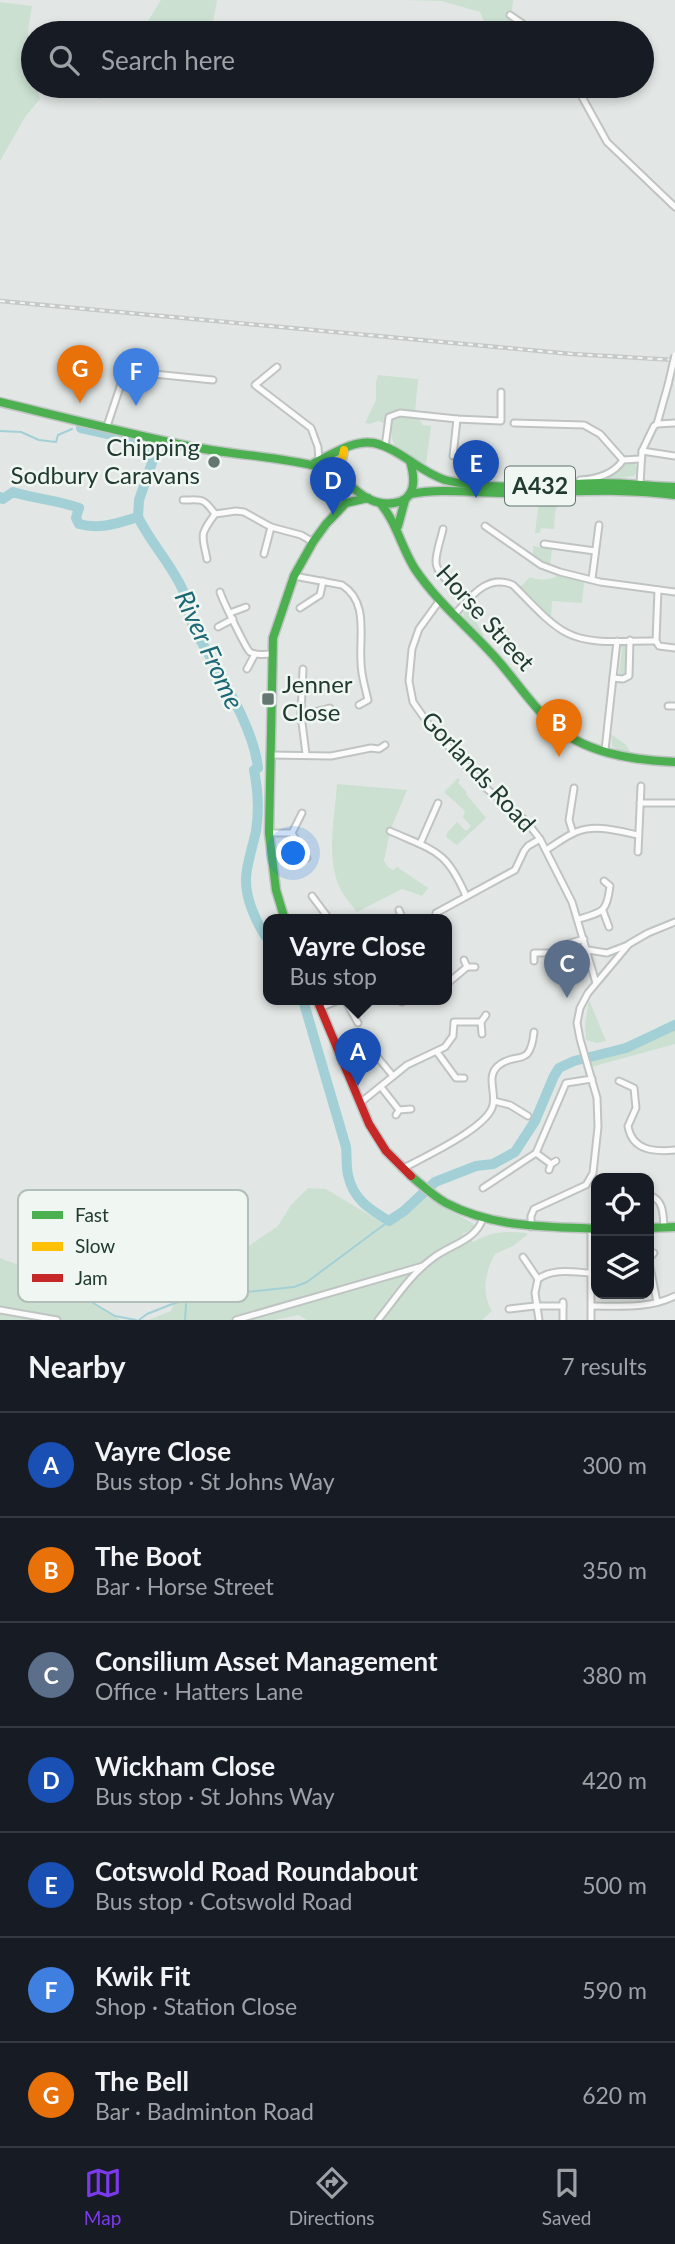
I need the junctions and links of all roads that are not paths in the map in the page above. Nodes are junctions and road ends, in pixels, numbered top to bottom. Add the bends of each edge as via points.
1 (510, 15) dead end
2 (519, 21) edge
3 (584, 98) edge
4 (675, 207) edge
5 (675, 355) edge
6 (128, 362) dead end
7 (277, 367) dead end
8 (180, 368) dead end
9 (124, 371) junction
10 (179, 376) junction
11 (213, 380) dead end
12 (501, 392) dead end
13 (0, 402) edge
14 (457, 419) junction
15 (514, 423) dead end
16 (524, 423) junction
17 (675, 423) edge
18 (657, 424) junction
19 (107, 426) junction
20 (525, 431) dead end
21 (455, 439) junction
22 (463, 440) dead end
23 (318, 447) junction
24 (385, 447) junction
25 (344, 450) junction
26 (642, 451) junction
27 (453, 456) dead end
28 (675, 456) edge
29 (330, 457) junction
30 (640, 459) junction
31 (623, 460) junction
32 (410, 461) junction
33 (318, 464) junction
34 (547, 481) dead end
35 (345, 482) junction
36 (640, 484) junction
37 (675, 487) edge
38 (675, 495) edge
39 (408, 497) junction
40 (368, 498) junction
41 (183, 499) dead end
42 (346, 503) junction
43 (380, 503) junction
44 (215, 514) junction
45 (599, 525) dead end
46 (398, 526) junction
47 (485, 526) dead end
48 (271, 527) junction
49 (440, 533) dead end
50 (313, 542) junction
51 (544, 544) dead end
52 (595, 551) junction
53 (264, 554) dead end
54 (207, 559) dead end
55 (295, 576) junction
56 (592, 579) junction
57 (323, 581) junction
58 (658, 590) junction
59 (675, 592) edge
60 (223, 596) dead end
61 (470, 598) junction
62 (440, 600) junction
63 (246, 607) dead end
64 (300, 608) dead end
65 (454, 615) junction
66 (232, 616) junction
67 (218, 626) dead end
68 (630, 640) junction
69 (617, 641) junction
70 (656, 641) junction
71 (675, 648) edge
72 (255, 654) junction
73 (272, 654) junction
74 (247, 669) dead end
75 (303, 669) dead end
76 (613, 678) junction
77 (359, 705) dead end
78 (668, 706) dead end
79 (675, 706) edge
80 (330, 708) dead end
81 (301, 715) junction
82 (384, 745) dead end
83 (605, 750) junction
84 (306, 754) junction
85 (270, 755) junction
86 (675, 762) edge
87 (641, 786) dead end
88 (574, 789) dead end
89 (438, 803) dead end
90 (640, 803) junction
91 (675, 803) edge
92 (302, 813) dead end
93 (390, 831) dead end
94 (269, 833) junction
95 (292, 833) junction
96 (573, 833) junction
97 (638, 835) junction
98 (540, 839) junction
99 (420, 845) junction
100 (546, 850) junction
101 (638, 852) dead end
102 (307, 858) dead end
103 (618, 884) dead end
104 (312, 896) dead end
105 (466, 896) junction
106 (399, 910) dead end
107 (603, 911) junction
108 (283, 914) edge
109 (326, 914) edge
110 (401, 914) edge
111 (436, 914) dead end
112 (579, 919) junction
113 (675, 922) edge
114 (609, 927) dead end
115 (584, 939) junction
116 (629, 944) junction
117 (534, 946) dead end
118 (587, 950) junction
119 (534, 953) junction
120 (464, 960) dead end
121 (534, 961) dead end
122 (467, 967) junction
123 (475, 967) dead end
124 (452, 978) edge
125 (596, 983) junction
126 (452, 988) edge
127 (454, 991) dead end
128 (318, 1005) edge
129 (348, 1005) edge
130 (486, 1015) dead end
131 (481, 1022) junction
132 (358, 1023) dead end
133 (534, 1032) dead end
134 (482, 1034) dead end
135 (380, 1048) dead end
136 (437, 1052) junction
137 (393, 1076) junction
138 (464, 1078) dead end
139 (592, 1079) junction
140 (620, 1081) dead end
141 (381, 1087) junction
142 (494, 1101) junction
143 (360, 1103) junction
144 (411, 1109) dead end
145 (518, 1119) dead end
146 (675, 1150) edge
147 (536, 1153) junction
148 (552, 1165) dead end
149 (402, 1169) junction
150 (483, 1188) dead end
151 (654, 1197) edge
152 (483, 1218) junction
153 (531, 1227) junction
154 (664, 1227) junction
155 (675, 1227) edge
156 (654, 1228) edge
157 (591, 1229) edge
158 (593, 1236) edge
159 (523, 1262) dead end
160 (424, 1266) junction
161 (590, 1273) junction
162 (538, 1279) junction
163 (654, 1286) edge
164 (675, 1296) edge
165 (657, 1302) junction
166 (535, 1306) junction
167 (592, 1306) junction
168 (512, 1307) dead end
169 (0, 1310) edge
170 (57, 1320) edge
171 (236, 1320) edge
172 (378, 1320) edge
173 (539, 1320) edge
174 (563, 1320) edge
175 (591, 1320) edge

1 - 2 street
3 - 4 street via 607,142
5 - 18 street, bridge
6 - 9 street
7 - 23 street via 255,385 308,425
8 - 10 street
9 - 10 street
9 - 19 street
10 - 11 street
12 - 14 street via 501,421
13 - 19 main road, A432
14 - 21 street
14 - 24 street via 393,414
15 - 16 street
16 - 20 street
16 - 31 street via 584,425
17 - 18 street
18 - 26 street
19 - 33 main road, A432 via 190,446
21 - 22 street
21 - 27 street
23 - 29 street
23 - 33 street
24 - 25 main road, A432 via 364,442
24 - 32 main road, A432
25 - 29 main road, A432
25 - 35 main road via 340,468
26 - 28 street
26 - 30 street
29 - 33 main road, A432
30 - 31 street
30 - 36 street
31 - 34 street via 607,474
32 - 36 main road, A432 via 446,480 468,484
32 - 39 main road via 415,480
33 - 35 main road, A432
35 - 40 main road, A432
35 - 42 main road
36 - 37 main road, A432
38 - 39 main road, A432 via 431,489
39 - 43 main road, A432
39 - 46 main road
40 - 42 main road
40 - 43 main road, A432
41 - 44 street via 204,501
42 - 50 main road
43 - 46 main road, Horse Street
44 - 48 street via 236,511
44 - 54 street via 203,533
45 - 52 street
46 - 62 main road, Horse Street via 411,561
47 - 56 street via 541,565
48 - 50 street
48 - 53 street
49 - 61 street, Horse Street via 437,567
50 - 55 main road
51 - 52 street via 552,541
52 - 56 street
55 - 57 street
55 - 73 main road
56 - 58 street
57 - 64 street via 320,595
57 - 77 street via 348,588 360,613 368,699
58 - 59 street
58 - 70 street
60 - 66 street
61 - 65 street
61 - 69 street via 488,583 508,583 567,633
62 - 65 main road, Horse Street
62 - 98 street, Gorlands Road via 419,629 412,649 414,702 487,789
63 - 66 street
65 - 83 main road, Horse Street via 557,729
66 - 67 street
66 - 72 street via 245,647
68 - 69 street
68 - 70 street
68 - 76 street via 629,676
69 - 76 street
70 - 71 street
72 - 73 street
72 - 74 street
73 - 85 main road
75 - 81 street
76 - 83 street
78 - 79 street
80 - 81 street
81 - 84 street
82 - 84 street via 342,755
83 - 86 main road, Horse Street via 635,760
84 - 85 street
85 - 94 main road
87 - 90 street
88 - 96 street via 569,820
89 - 99 street
90 - 91 street
90 - 97 street
92 - 95 street
93 - 99 street
94 - 95 street
94 - 108 main road
95 - 102 street
96 - 97 street via 606,828
96 - 100 street
97 - 101 street
98 - 100 street, Gorlands Road
98 - 105 street via 528,846 515,870
99 - 105 street via 451,865
100 - 112 street, Gorlands Road
103 - 107 street via 607,883 608,903
104 - 109 street
105 - 111 street
106 - 110 street
107 - 112 street
107 - 114 street
112 - 115 street, Gorlands Road
113 - 116 street
115 - 118 street, Gorlands Road
115 - 119 street via 552,953
116 - 118 street via 607,953
116 - 125 street
117 - 119 street
118 - 125 street, Gorlands Road
119 - 121 street
120 - 122 street
122 - 123 street
122 - 124 street
125 - 139 street via 580,1008 578,1023
126 - 127 street
128 - 143 main road
129 - 132 street
130 - 131 street
131 - 134 street
131 - 136 street via 454,1022 451,1042
133 - 142 street via 535,1047 498,1066 492,1081
135 - 137 street via 373,1055
136 - 137 street
136 - 138 street via 456,1078
137 - 141 street
139 - 147 street via 572,1081 562,1088
139 - 153 street via 598,1127 593,1173 586,1185 534,1209
140 - 146 street via 634,1088 636,1108 628,1126 632,1139 654,1151
141 - 143 street
141 - 144 street via 398,1113
142 - 145 street via 525,1114
142 - 149 street via 488,1116
143 - 149 main road via 386,1151
147 - 148 street
147 - 150 street
149 - 152 main road via 444,1202
151 - 154 street via 661,1204
152 - 153 main road
152 - 160 street via 473,1234
153 - 157 main road
154 - 155 main road
154 - 156 main road
158 - 161 street
159 - 162 street
160 - 171 street
160 - 172 street
161 - 162 street via 554,1272
161 - 167 street
162 - 166 street
163 - 165 street
164 - 165 street
165 - 167 street
166 - 168 street
166 - 173 street
166 - 174 street via 563,1304
167 - 175 street
169 - 170 street

